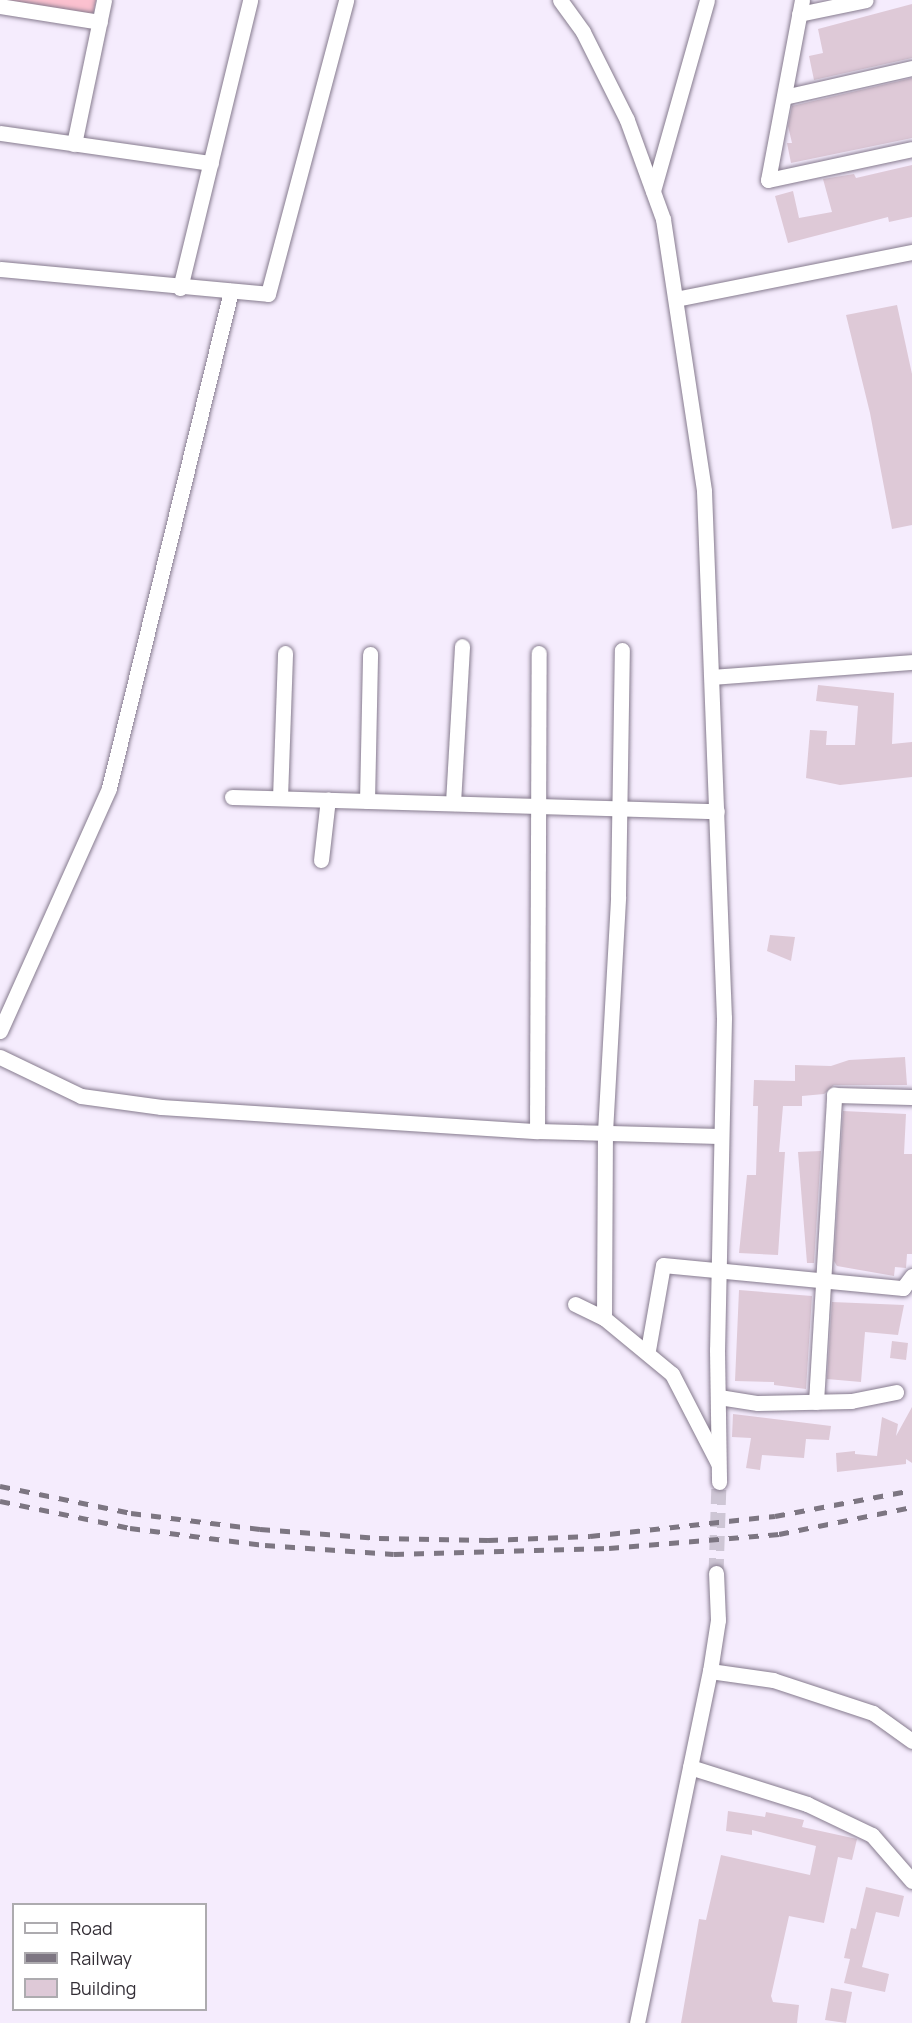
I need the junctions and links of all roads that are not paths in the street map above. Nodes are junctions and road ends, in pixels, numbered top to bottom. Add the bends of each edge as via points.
1 (104, 0) edge
2 (250, 0) edge
3 (346, 0) edge
4 (560, 0) edge
5 (707, 0) edge
6 (866, 0) edge
7 (0, 6) edge
8 (801, 7) edge
9 (100, 22) junction
10 (912, 68) edge
11 (783, 97) junction
12 (0, 133) edge
13 (74, 144) junction
14 (912, 149) edge
15 (211, 163) junction
16 (653, 191) junction
17 (912, 252) edge
18 (0, 269) edge
19 (180, 288) junction
20 (231, 291) junction
21 (676, 299) junction
22 (462, 646) dead end
23 (622, 650) dead end
24 (285, 653) dead end
25 (539, 653) dead end
26 (370, 654) dead end
27 (912, 663) edge
28 (712, 677) junction
29 (232, 796) dead end
30 (280, 798) junction
31 (327, 799) junction
32 (368, 801) junction
33 (453, 803) junction
34 (537, 806) junction
35 (619, 808) junction
36 (717, 811) junction
37 (321, 860) dead end
38 (0, 1031) edge
39 (0, 1057) edge
40 (912, 1097) edge
41 (537, 1131) junction
42 (605, 1132) junction
43 (719, 1136) junction
44 (718, 1269) junction
45 (912, 1276) edge
46 (825, 1281) junction
47 (575, 1304) dead end
48 (604, 1318) junction
49 (648, 1350) junction
50 (896, 1392) dead end
51 (718, 1397) junction
52 (816, 1402) junction
53 (719, 1465) junction
54 (719, 1482) tunnel mouth
55 (716, 1573) tunnel mouth
56 (710, 1671) junction
57 (912, 1741) edge
58 (690, 1767) junction
59 (912, 1881) edge
60 (637, 2023) edge

1 - 9 street
2 - 15 street
3 - 20 street via 268,294
4 - 16 street via 583,32 627,120
5 - 16 street
6 - 8 street
7 - 9 street
8 - 11 street
9 - 13 street
10 - 11 street
11 - 14 street via 768,180
12 - 13 street
13 - 15 street
15 - 19 street
16 - 21 street via 663,219
17 - 21 street
18 - 19 street
19 - 20 street
20 - 38 street via 109,788
21 - 28 street via 704,492
22 - 33 street
23 - 35 street
24 - 30 street
25 - 34 street
26 - 32 street
27 - 28 street
28 - 36 street
29 - 30 street
30 - 31 street
31 - 32 street
31 - 37 street
32 - 33 street
33 - 34 street
34 - 35 street
34 - 41 street
35 - 36 street
35 - 42 street
36 - 43 street via 724,1018
39 - 41 street via 81,1096 93,1098 162,1107
40 - 46 street via 834,1095
41 - 42 street
42 - 43 street
42 - 48 street
43 - 44 street
44 - 46 street
44 - 49 street via 663,1265
44 - 51 street
45 - 46 street via 903,1288
46 - 52 street
47 - 48 street
48 - 49 street
49 - 53 street via 672,1374
50 - 52 street via 851,1401
51 - 52 street via 758,1403
51 - 53 street
53 - 54 street
55 - 56 street via 718,1620
56 - 57 street via 773,1680 873,1713
56 - 58 street
58 - 59 street via 807,1804 872,1835
58 - 60 street

